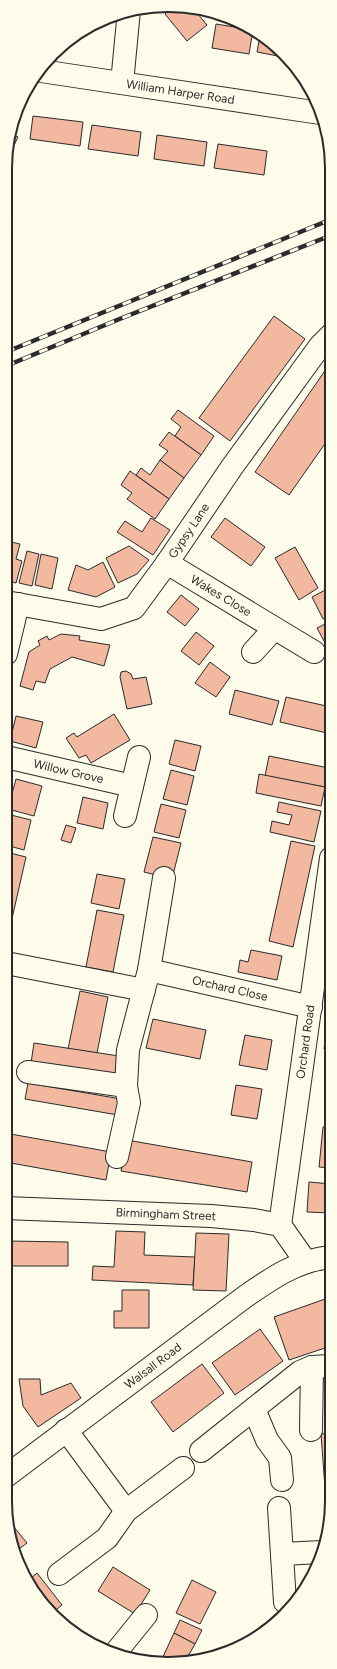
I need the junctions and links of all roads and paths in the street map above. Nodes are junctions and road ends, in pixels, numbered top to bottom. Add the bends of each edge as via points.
1 (128, 17) edge
2 (46, 71) edge
3 (122, 83) junction
4 (314, 112) edge
5 (325, 341) edge
6 (167, 563) junction
7 (12, 603) edge
8 (274, 629) junction
9 (253, 652) dead end
10 (314, 652) dead end
11 (139, 757) dead end
12 (12, 758) edge
13 (132, 786) junction
14 (125, 816) dead end
15 (164, 878) dead end
16 (325, 903) edge
17 (12, 964) edge
18 (147, 980) junction
19 (311, 1007) junction
20 (28, 1072) dead end
21 (126, 1086) junction
22 (117, 1157) dead end
23 (12, 1208) edge
24 (280, 1225) junction
25 (325, 1258) edge
26 (306, 1262) junction
27 (321, 1366) edge
28 (254, 1409) junction
29 (66, 1430) junction
30 (311, 1430) dead end
31 (201, 1451) dead end
32 (183, 1468) dead end
33 (12, 1472) edge
34 (282, 1480) dead end
35 (279, 1508) dead end
36 (126, 1511) junction
37 (316, 1552) edge
38 (282, 1554) junction
39 (59, 1574) dead end
40 (285, 1602) dead end
41 (146, 1615) dead end
42 (118, 1649) edge

1 - 3 street
2 - 3 street, William Harper Road
3 - 4 street, William Harper Road
5 - 6 street, Gypsy Lane via 232,467
6 - 7 street, Gypsy Lane via 134,608 101,619
6 - 8 street, Wakes Close
8 - 9 street
8 - 10 street, Wakes Close
11 - 13 street
12 - 13 street, Willow Grove
13 - 14 street
15 - 18 street
16 - 19 street, Orchard Road
17 - 18 street, Orchard Close
18 - 19 street, Orchard Close
18 - 21 street via 128,1050
19 - 24 street, Orchard Road
20 - 21 street
21 - 22 street via 129,1103
23 - 24 street, Birmingham Street via 211,1216
24 - 26 street
25 - 26 street, Walsall Road
26 - 29 street, Walsall Road via 280,1272
27 - 28 street via 300,1372
27 - 30 street
28 - 31 street
28 - 34 street via 267,1440 280,1458
29 - 33 street, Walsall Road
29 - 36 street
32 - 36 street
35 - 38 street
36 - 39 street via 107,1538
37 - 38 street
38 - 40 street
41 - 42 street

